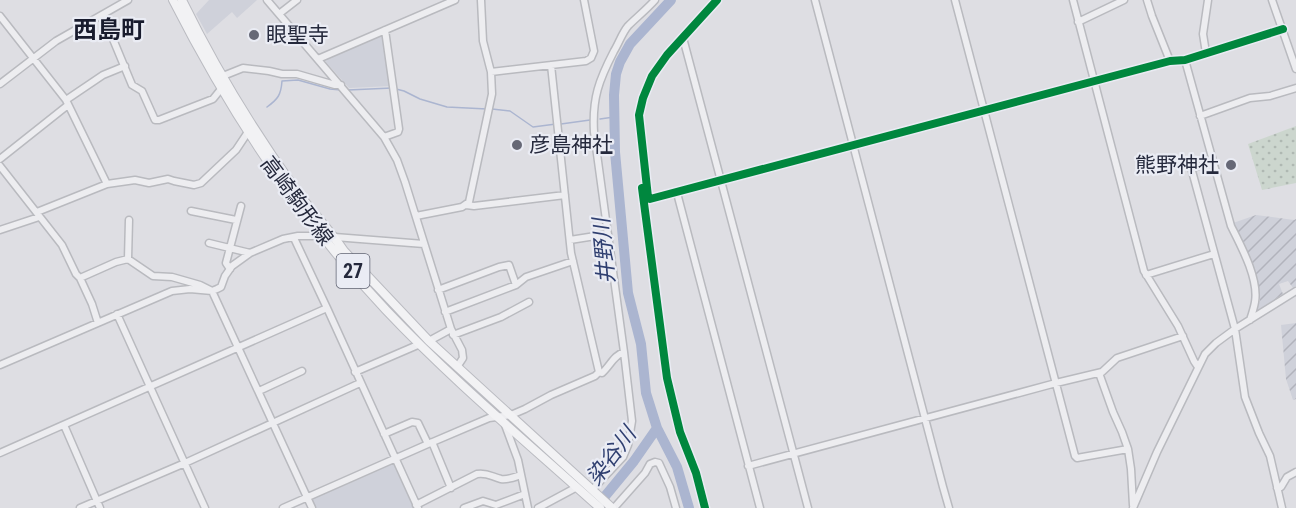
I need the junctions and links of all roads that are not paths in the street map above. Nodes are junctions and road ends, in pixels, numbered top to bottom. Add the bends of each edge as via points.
1 (128, 0) edge
2 (173, 0) edge
3 (183, 0) edge
4 (267, 0) edge
5 (297, 0) edge
6 (455, 0) edge
7 (480, 0) edge
8 (584, 0) edge
9 (655, 0) edge
10 (717, 0) edge
11 (815, 0) edge
12 (955, 0) edge
13 (1073, 0) edge
14 (1124, 0) edge
15 (1147, 0) edge
16 (1208, 0) edge
17 (1272, 0) edge
18 (279, 14) junction
19 (103, 15) junction
20 (0, 16) edge
21 (1078, 22) junction
22 (1283, 29) junction
23 (385, 30) junction
24 (683, 38) junction
25 (1206, 53) junction
26 (33, 58) junction
27 (318, 59) junction
28 (1185, 60) junction
29 (1170, 61) junction
30 (551, 65) junction
31 (125, 66) junction
32 (1296, 69) edge
33 (490, 72) junction
34 (223, 76) junction
35 (1095, 82) junction
36 (0, 84) edge
37 (341, 85) junction
38 (1296, 88) edge
39 (221, 89) junction
40 (67, 103) junction
41 (985, 110) junction
42 (1200, 116) junction
43 (248, 132) junction
44 (384, 137) junction
45 (853, 146) junction
46 (0, 159) edge
47 (1213, 161) junction
48 (0, 166) edge
49 (721, 181) junction
50 (107, 184) junction
51 (677, 193) junction
52 (565, 195) junction
53 (648, 197) junction
54 (466, 205) junction
55 (241, 206) dead end
56 (644, 206) dead end
57 (191, 211) dead end
58 (38, 214) junction
59 (416, 216) junction
60 (129, 220) dead end
61 (236, 220) junction
62 (0, 230) edge
63 (608, 234) junction
64 (321, 236) junction
65 (334, 237) junction
66 (294, 238) junction
67 (570, 240) junction
68 (209, 243) dead end
69 (424, 244) junction
70 (230, 248) junction
71 (250, 254) junction
72 (1214, 254) junction
73 (128, 259) junction
74 (573, 261) junction
75 (230, 269) junction
76 (1146, 275) junction
77 (80, 278) junction
78 (516, 285) junction
79 (438, 290) junction
80 (212, 291) junction
81 (1296, 291) edge
82 (529, 302) dead end
83 (327, 308) junction
84 (445, 312) junction
85 (117, 314) junction
86 (1250, 321) junction
87 (98, 323) junction
88 (1235, 329) junction
89 (452, 333) junction
90 (1183, 336) junction
91 (429, 341) junction
92 (420, 344) junction
93 (239, 346) junction
94 (624, 352) junction
95 (0, 365) edge
96 (457, 367) junction
97 (1198, 367) junction
98 (302, 371) dead end
99 (355, 372) junction
100 (599, 372) junction
101 (1099, 373) junction
102 (1056, 383) junction
103 (360, 384) junction
104 (151, 386) junction
105 (259, 391) junction
106 (511, 415) junction
107 (925, 418) junction
108 (501, 420) junction
109 (274, 423) junction
110 (63, 425) junction
111 (384, 434) junction
112 (430, 443) junction
113 (1128, 449) junction
114 (0, 453) edge
115 (793, 453) junction
116 (395, 459) junction
117 (185, 463) junction
118 (748, 465) junction
119 (1296, 472) edge
120 (521, 475) junction
121 (577, 487) junction
122 (451, 488) junction
123 (1278, 488) junction
124 (591, 493) junction
125 (525, 494) junction
126 (307, 497) junction
127 (96, 500) junction
128 (417, 506) edge
129 (80, 508) edge
130 (100, 508) edge
131 (205, 508) edge
132 (283, 508) edge
133 (312, 508) edge
134 (464, 508) edge
135 (528, 508) edge
136 (538, 508) edge
137 (600, 508) edge
138 (612, 508) edge
139 (676, 508) edge
140 (760, 508) edge
141 (808, 508) edge
142 (950, 508) edge
143 (1133, 508) edge
144 (1282, 508) edge

1 - 19 street
2 - 39 main road, 高崎駒形線 / 27
3 - 34 main road, 高崎駒形線 / 27
4 - 18 street
5 - 18 street
6 - 23 street
7 - 33 street
8 - 30 street via 594,51 591,58
9 - 63 street via 622,36 596,95 594,132
10 - 24 street
11 - 45 street
12 - 41 street
13 - 21 street
14 - 21 street
15 - 29 street
16 - 25 street via 1203,34
17 - 22 street
18 - 27 street
19 - 26 street
19 - 31 street
20 - 26 street
21 - 35 street
22 - 25 street
22 - 32 street
23 - 27 street
23 - 44 street via 399,129
24 - 49 street
24 - 53 street via 652,76 640,106
25 - 28 street
26 - 36 street
26 - 40 street
27 - 37 street
28 - 29 street
28 - 42 street
29 - 35 street
30 - 33 street
30 - 52 street
31 - 39 street via 132,85 142,91 155,120 213,99
31 - 40 street via 103,75
33 - 54 street via 492,94
34 - 37 street via 243,68 297,74
34 - 65 main road, 高崎駒形線 / 27 via 296,190
35 - 41 street
35 - 76 street
37 - 44 street
38 - 42 street via 1250,98
39 - 43 main road, 高崎駒形線 / 27
40 - 46 street
40 - 50 street
41 - 45 street
41 - 102 street
42 - 47 street
43 - 50 street via 236,150 201,183 168,179
43 - 64 main road, 高崎駒形線 / 27
44 - 59 street via 397,160
45 - 49 street
45 - 107 street
47 - 72 street via 1192,171
47 - 86 street via 1231,226 1253,279 1256,300
48 - 58 street
49 - 51 street
49 - 115 street
50 - 58 street
51 - 53 street
51 - 118 street
52 - 54 street
52 - 67 street
53 - 56 street
54 - 59 street
55 - 61 street
57 - 61 street
58 - 62 street
58 - 77 street via 62,245
59 - 69 street
60 - 73 street
61 - 70 street
63 - 67 street
63 - 94 street
64 - 65 street
64 - 66 street
64 - 92 main road, 高崎駒形線 / 27
65 - 69 street
65 - 91 main road, 高崎駒形線 / 27
66 - 71 street
66 - 83 street
67 - 74 street
68 - 70 street
69 - 79 street
70 - 71 street
70 - 75 street via 226,263
71 - 75 street
72 - 76 street
72 - 88 street
73 - 77 street
73 - 80 street via 153,276 172,277
74 - 78 street via 526,277
74 - 100 street
75 - 80 street via 221,287
76 - 90 street
77 - 87 street
78 - 79 street via 509,265
78 - 84 street
79 - 84 street
80 - 85 street via 172,291
80 - 93 street
81 - 86 street
82 - 89 street via 501,317
83 - 93 street
83 - 99 street
84 - 89 street
85 - 87 street
85 - 104 street
86 - 88 street
87 - 95 street
88 - 97 street via 1210,348
88 - 123 street via 1245,397 1270,456
89 - 91 street
89 - 96 street via 462,350 463,358
90 - 97 street
90 - 101 street via 1117,358
91 - 96 main road, 高崎駒形線 / 27
92 - 99 street
92 - 108 main road, 高崎駒形線 / 27
93 - 104 street
93 - 105 street
94 - 100 street
94 - 124 street via 632,421 628,446
96 - 106 main road, 高崎駒形線 / 27
97 - 143 street
98 - 105 street
99 - 103 street
100 - 106 street
101 - 102 street
101 - 113 street
102 - 107 street
102 - 113 street via 1077,458
103 - 109 street
103 - 111 street
104 - 110 street
104 - 117 street
105 - 109 street
106 - 108 street
106 - 124 main road, 高崎駒形線 / 27
107 - 115 street
107 - 142 street
108 - 112 street via 489,418
108 - 120 street
108 - 121 main road, 高崎駒形線 / 27
109 - 117 street
109 - 126 street
110 - 114 street
110 - 127 street
111 - 112 street via 418,423
111 - 116 street
112 - 116 street
112 - 122 street
113 - 143 street
115 - 118 street
115 - 141 street
116 - 126 street
116 - 128 street
117 - 127 street
117 - 131 street
118 - 140 street
119 - 123 street
120 - 122 street via 502,479 484,472
120 - 125 street
121 - 124 main road, 高崎駒形線 / 27
121 - 136 street
122 - 128 street
123 - 144 street
124 - 137 main road, 27
124 - 138 main road, 27
125 - 134 street via 496,505 483,501
125 - 135 street
126 - 132 street
126 - 133 street
127 - 129 street
127 - 130 street
138 - 139 street via 655,462 670,487

